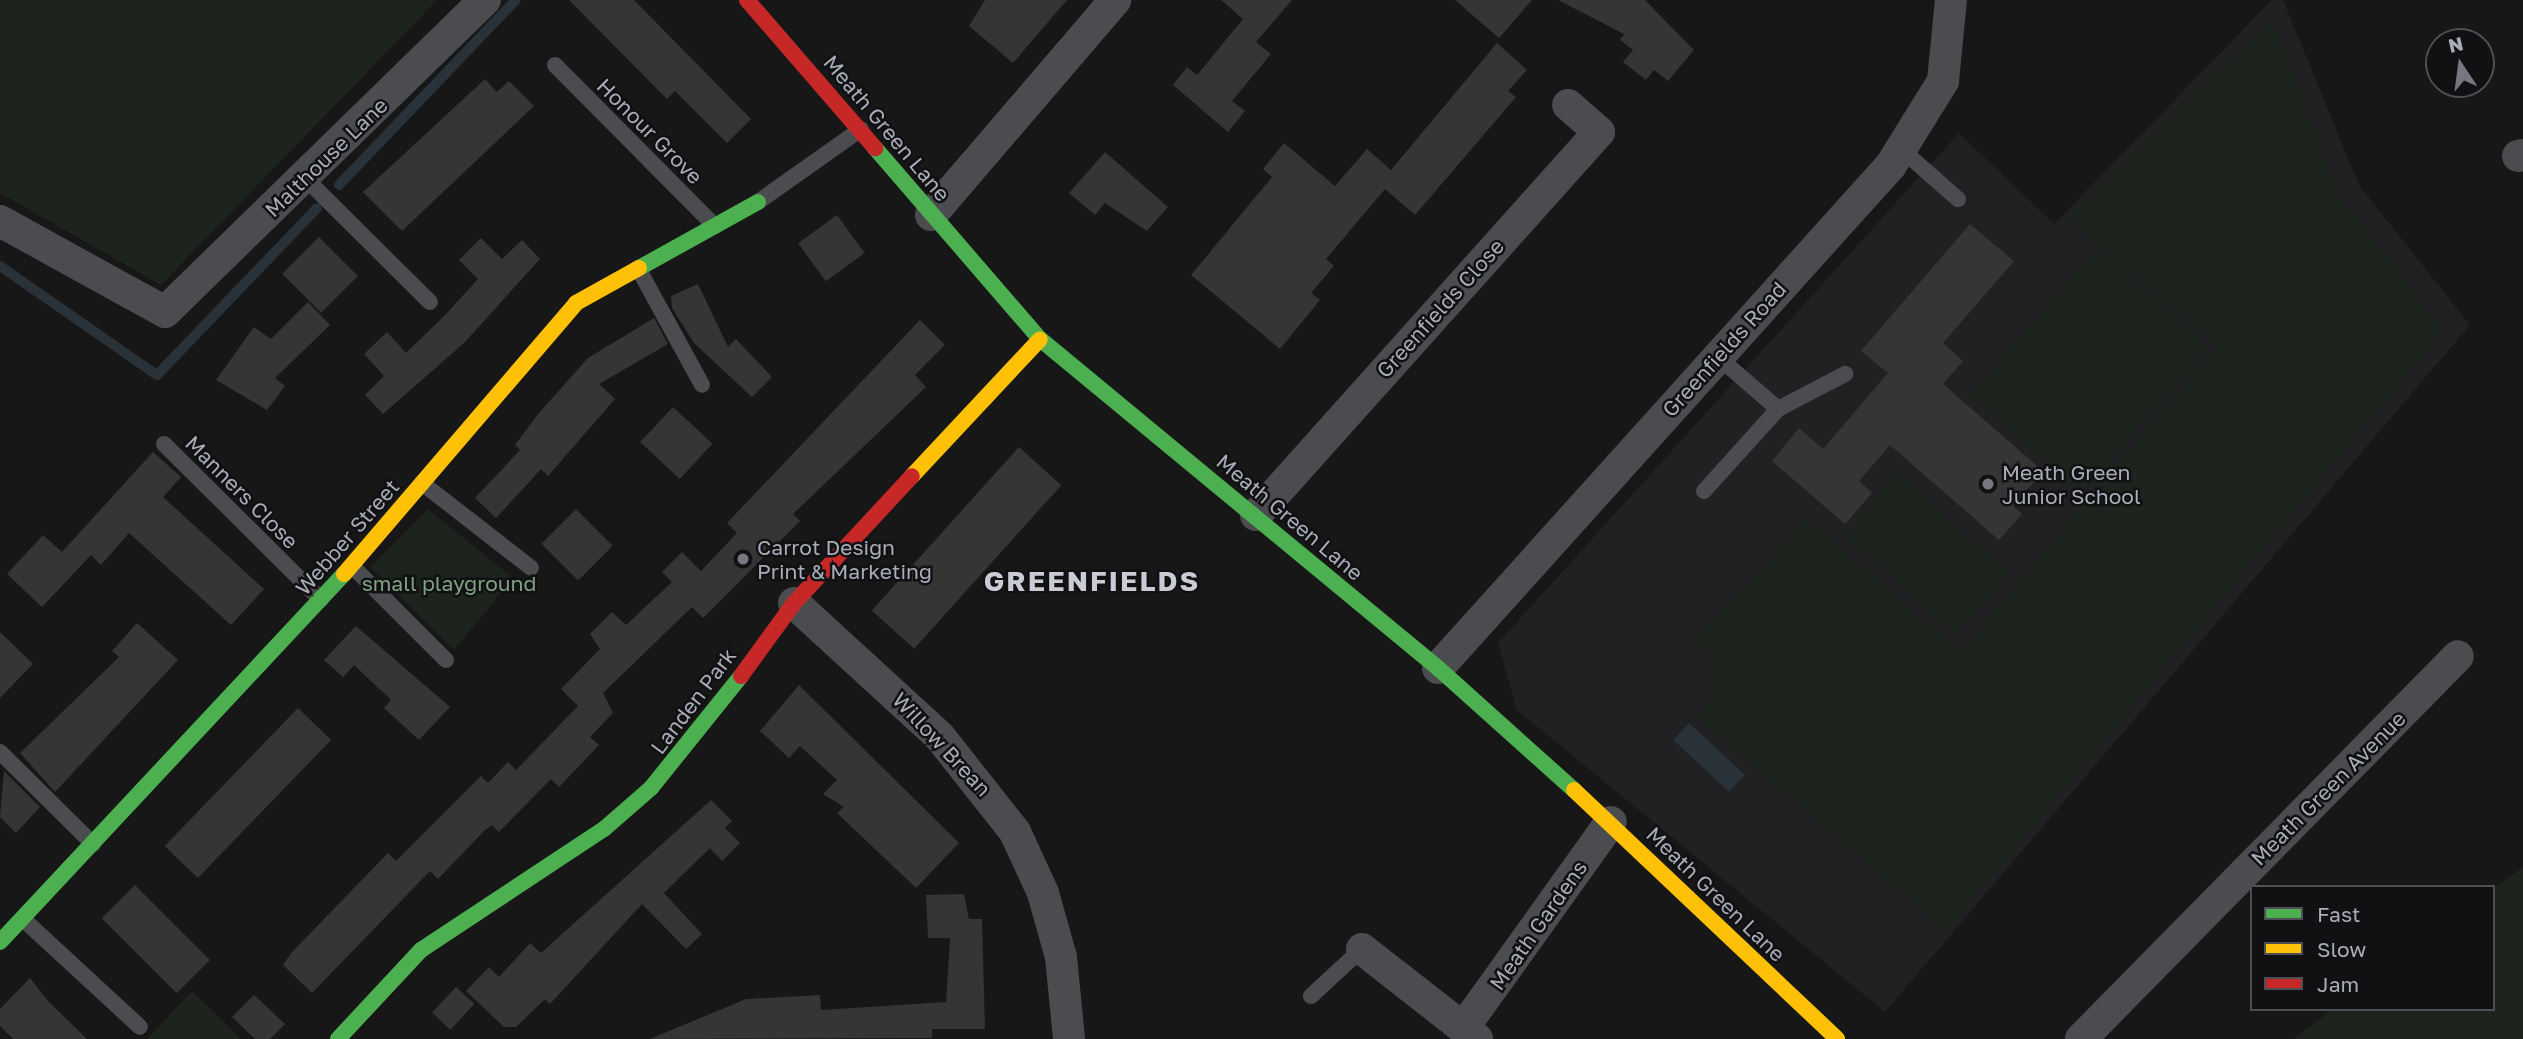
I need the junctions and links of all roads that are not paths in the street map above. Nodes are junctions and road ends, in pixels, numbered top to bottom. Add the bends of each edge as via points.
1 (485, 0) edge
2 (747, 0) edge
3 (1115, 0) edge
4 (1951, 0) edge
5 (555, 65) dead end
6 (1568, 105) dead end
7 (862, 128) junction
8 (1901, 149) junction
9 (305, 178) junction
10 (1958, 199) dead end
11 (758, 202) joint
12 (932, 215) junction
13 (0, 221) edge
14 (715, 226) junction
15 (636, 266) junction
16 (430, 302) dead end
17 (1040, 339) junction
18 (1718, 357) junction
19 (1844, 374) dead end
20 (702, 385) dead end
21 (1778, 409) junction
22 (164, 444) dead end
23 (422, 483) junction
24 (1704, 491) dead end
25 (1256, 515) junction
26 (352, 566) junction
27 (531, 568) dead end
28 (321, 600) junction
29 (794, 603) junction
30 (2458, 656) dead end
31 (446, 660) dead end
32 (1438, 668) junction
33 (0, 752) edge
34 (1611, 822) junction
35 (93, 844) junction
36 (23, 919) junction
37 (0, 942) edge
38 (1362, 949) joint
39 (1311, 996) dead end
40 (140, 1027) dead end
41 (1470, 1033) edge
42 (348, 1035) edge
43 (1069, 1039) edge
44 (1837, 1039) edge
45 (2081, 1039) edge

1 - 9 street, Malthouse Lane
2 - 7 street, Meath Green Lane
3 - 12 street
4 - 8 street, Greenfields Road via 1943,81
5 - 14 lane, Honour Grove
6 - 25 street, Greenfields Close via 1599,132
7 - 11 lane
7 - 12 street, Meath Green Lane
8 - 10 lane
8 - 18 street, Greenfields Road
9 - 13 street, Malthouse Lane via 165,312
9 - 16 lane
11 - 14 street, Webber Street
12 - 17 street, Meath Green Lane
14 - 15 street, Webber Street
15 - 20 lane
15 - 23 street, Webber Street via 576,303
17 - 25 street, Meath Green Lane
17 - 29 street, Landen Park
18 - 21 lane
18 - 32 street, Greenfields Road
19 - 21 lane
21 - 24 lane
22 - 28 lane, Manners Close
23 - 26 street, Webber Street
23 - 27 lane
25 - 32 street, Meath Green Lane
26 - 28 street, Webber Street
26 - 31 lane
28 - 35 street, Webber Street
29 - 42 street, Landen Park via 691,745 651,788 604,829 421,950
29 - 43 street, Willow Brean via 940,737 1016,832 1043,892 1061,957
30 - 45 street, Meath Green Avenue
32 - 34 street, Meath Green Lane
33 - 35 lane
34 - 41 street, Meath Gardens
34 - 44 street, Meath Green Lane
35 - 36 street, Webber Street
36 - 37 street, Webber Street
36 - 40 lane
38 - 39 lane, Meath Gardens
38 - 41 street, Meath Gardens

